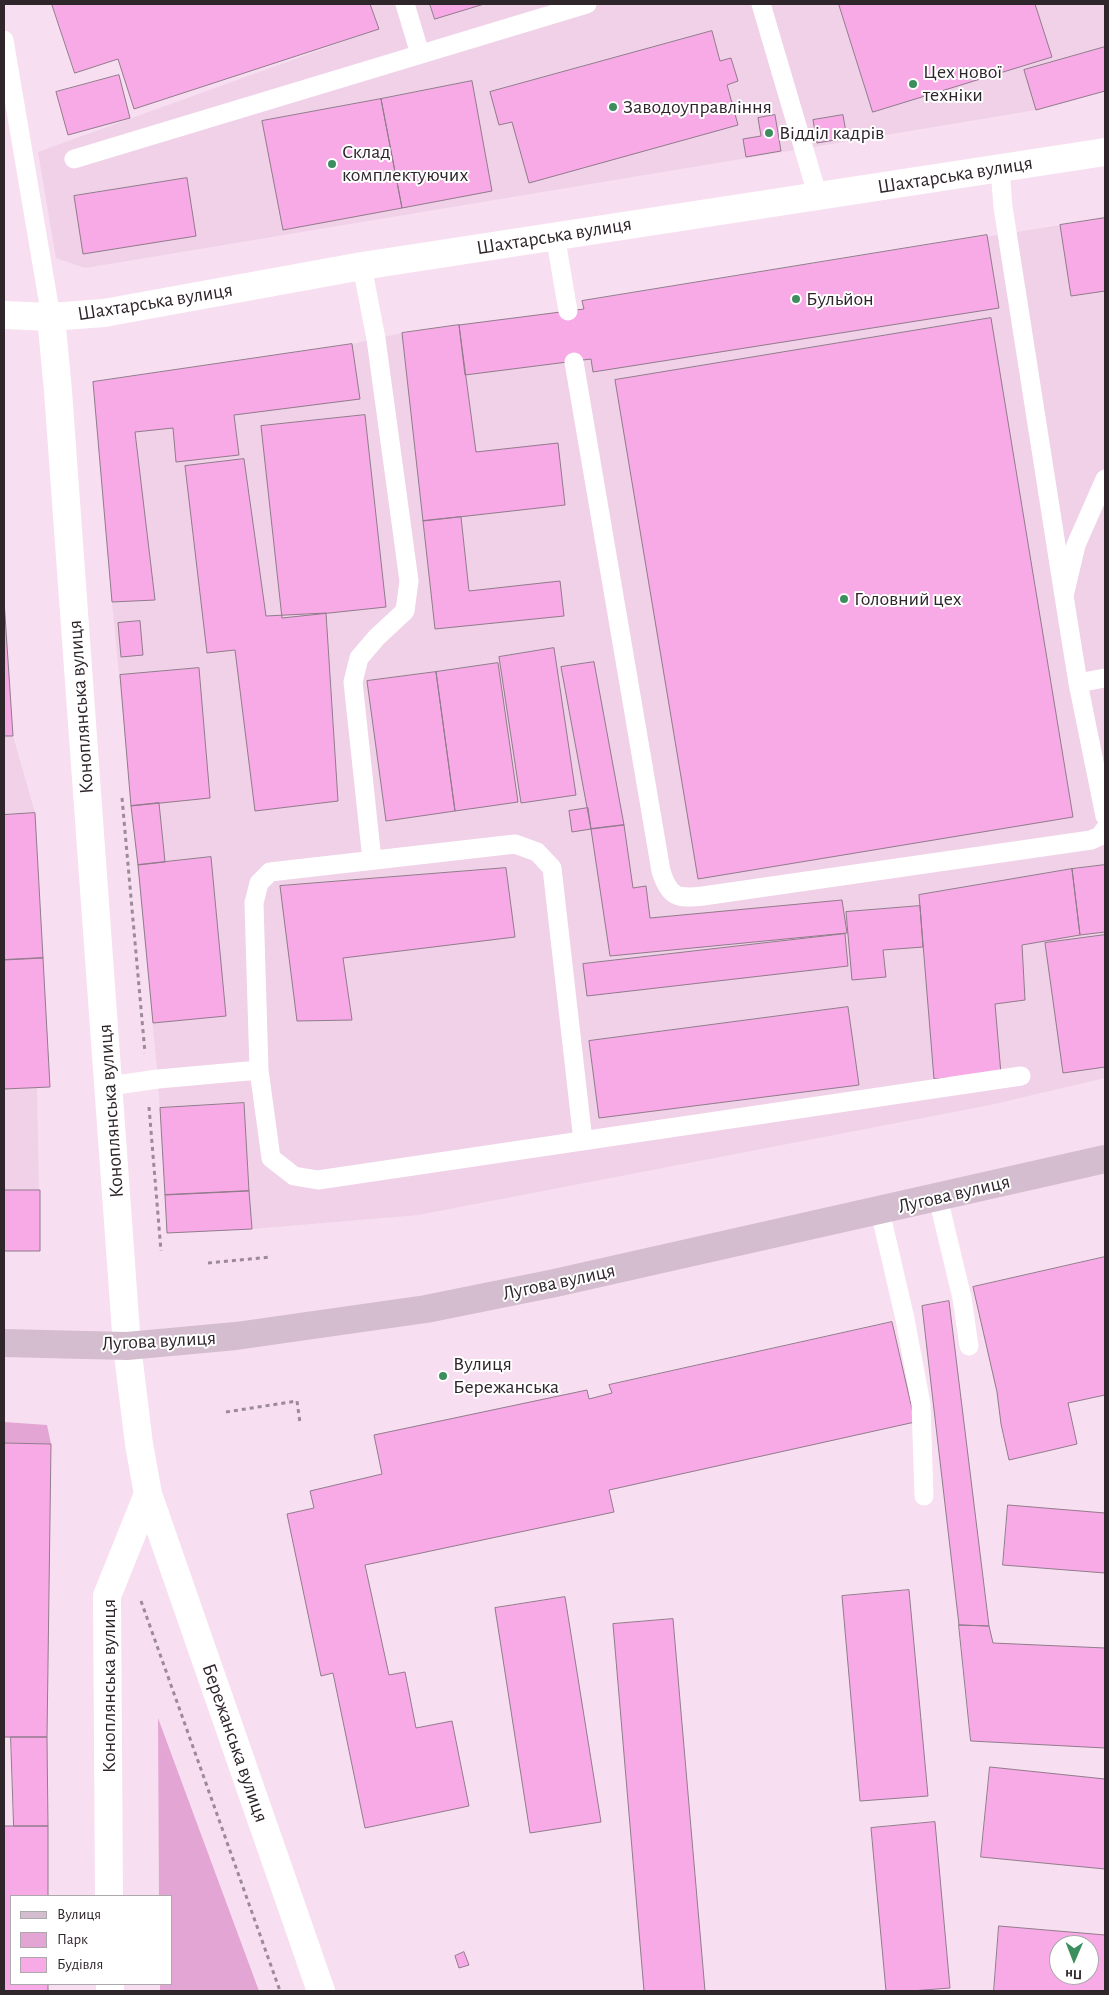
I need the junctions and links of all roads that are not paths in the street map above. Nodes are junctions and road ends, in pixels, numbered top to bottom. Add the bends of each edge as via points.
1 (405, 4) edge
2 (587, 4) edge
3 (761, 4) edge
4 (4, 40) edge
5 (420, 54) junction
6 (1105, 152) edge
7 (74, 159) dead end
8 (1000, 168) junction
9 (818, 197) junction
10 (555, 235) junction
11 (362, 266) junction
12 (568, 311) dead end
13 (4, 314) edge
14 (51, 317) junction
15 (574, 362) dead end
16 (1105, 479) edge
17 (1064, 596) junction
18 (1105, 678) edge
19 (1078, 683) junction
20 (1105, 816) edge
21 (1105, 829) edge
22 (372, 860) junction
23 (259, 1070) junction
24 (1021, 1076) dead end
25 (109, 1086) junction
26 (583, 1141) junction
27 (1105, 1159) edge
28 (938, 1198) junction
29 (880, 1211) junction
30 (4, 1343) edge
31 (127, 1346) junction
32 (969, 1346) dead end
33 (148, 1494) junction
34 (924, 1496) dead end
35 (109, 1895) edge
36 (321, 1991) edge

1 - 5 lane
2 - 5 lane
3 - 9 lane
4 - 14 lane
5 - 7 lane
6 - 8 street, Шахтарська вулиця
8 - 9 street, Шахтарська вулиця
8 - 17 lane via 1003,207
9 - 10 street, Шахтарська вулиця
10 - 11 street, Шахтарська вулиця
10 - 12 lane
11 - 14 street, Шахтарська вулиця via 104,313
11 - 22 lane via 376,339 409,581 405,610 359,658 353,682
13 - 14 street, Шахтарська вулиця
14 - 25 street, Коноплянська вулиця
15 - 21 lane via 666,888 678,896 703,896 1090,840 1100,836
16 - 17 lane via 1076,546
17 - 19 lane
18 - 19 lane
19 - 20 lane
22 - 23 lane via 270,872 259,883 254,903
22 - 26 lane via 515,844 537,852 552,868
23 - 25 lane
23 - 26 lane via 271,1158 294,1176 318,1180
24 - 26 lane
25 - 31 street, Коноплянська вулиця
27 - 28 main road, Лугова вулиця
28 - 29 main road, Лугова вулиця
28 - 32 lane via 962,1298
29 - 31 main road, Лугова вулиця via 555,1284 426,1309 236,1336
29 - 34 lane via 921,1404
30 - 31 main road, Лугова вулиця
31 - 33 street, Коноплянська вулиця
33 - 35 street, Коноплянська вулиця via 106,1596
33 - 36 street, Бережанська вулиця

